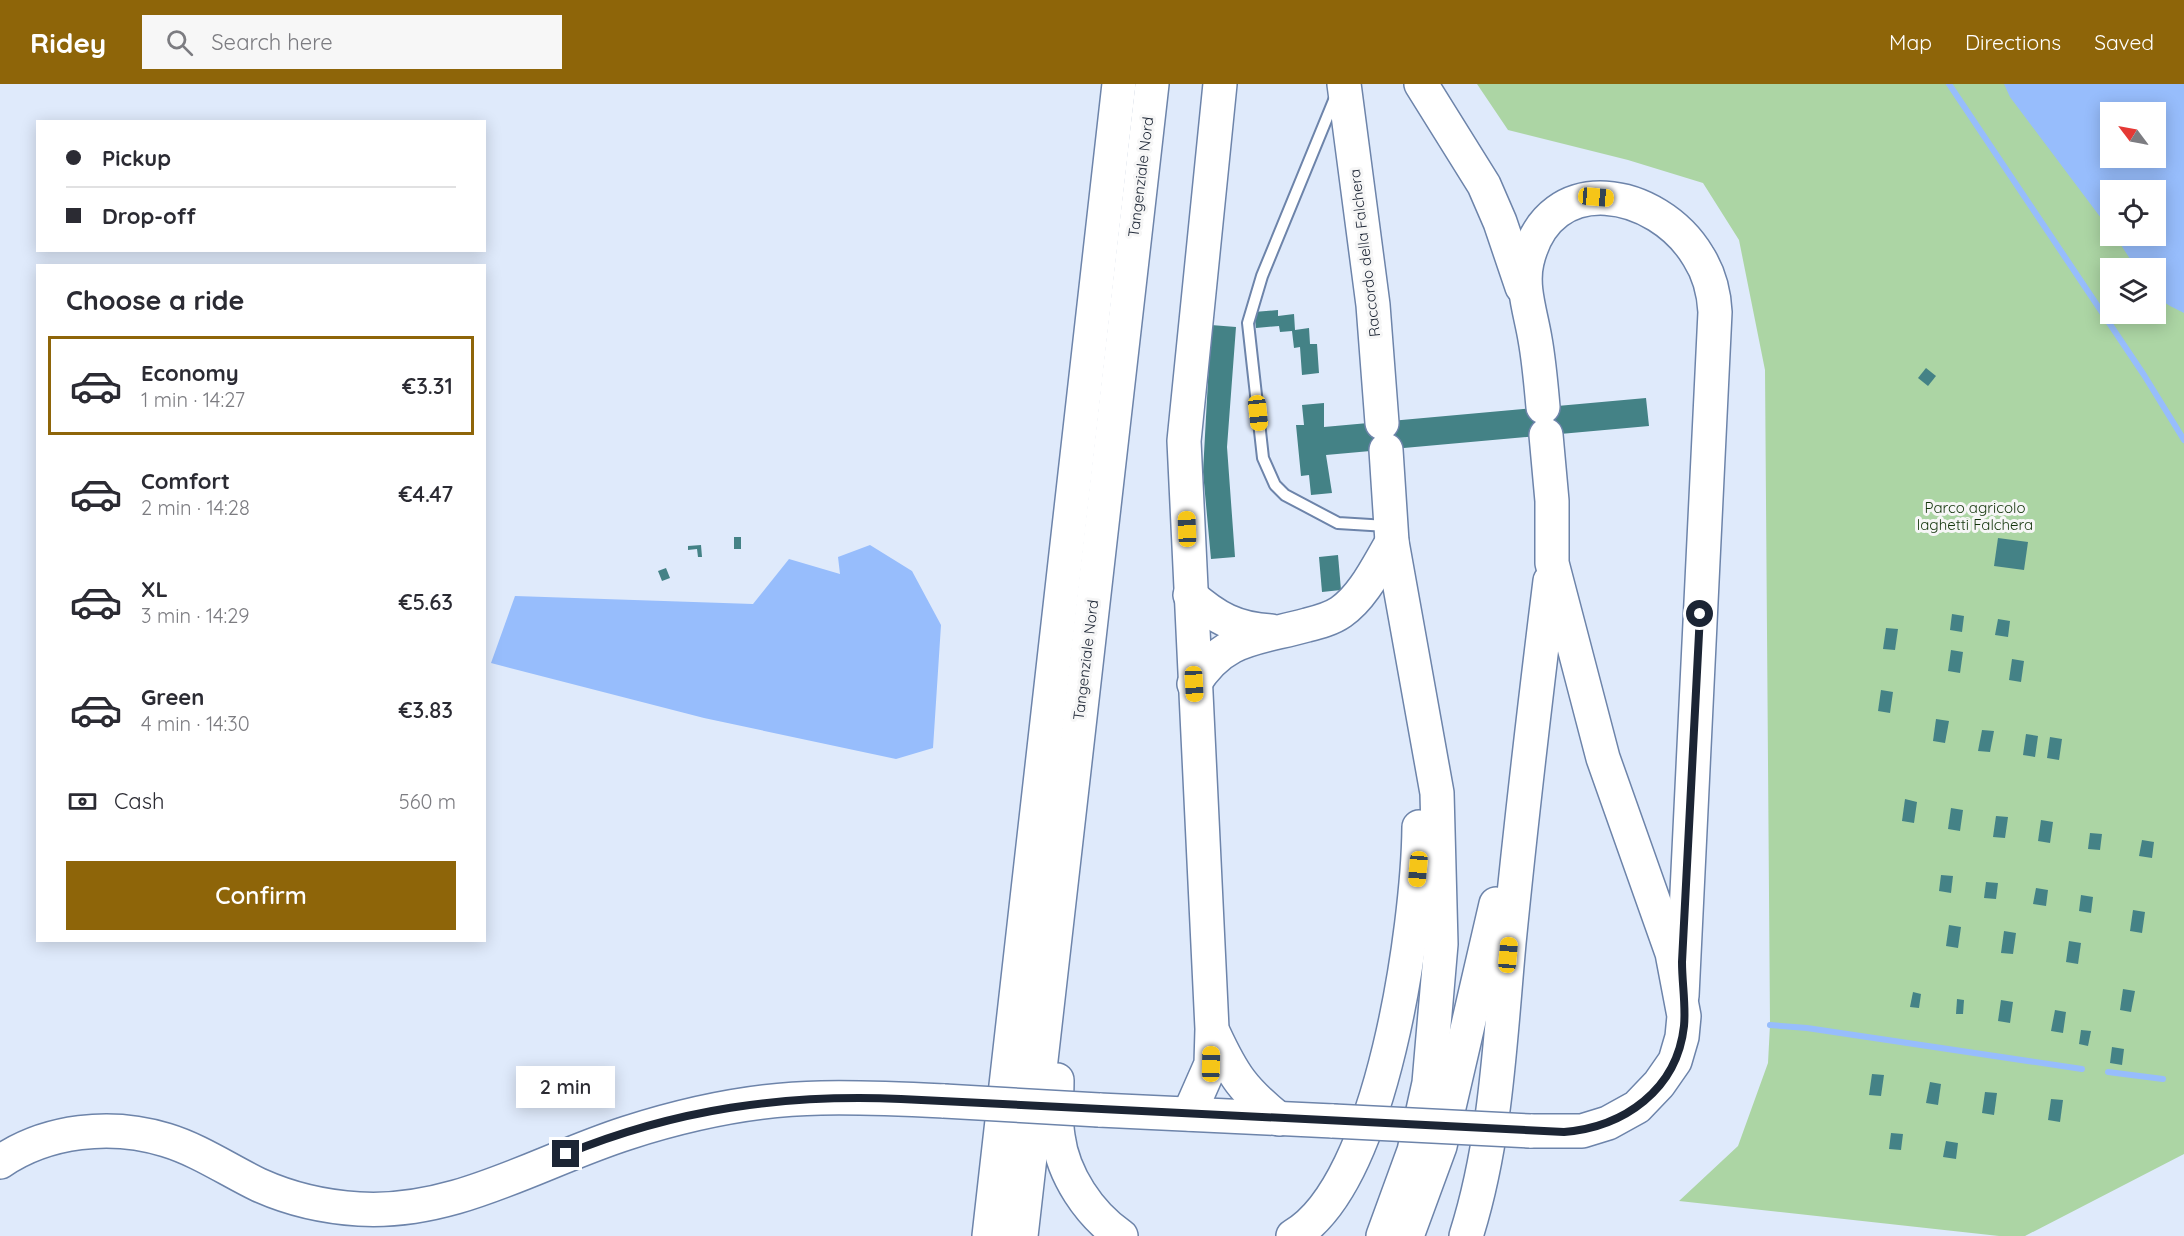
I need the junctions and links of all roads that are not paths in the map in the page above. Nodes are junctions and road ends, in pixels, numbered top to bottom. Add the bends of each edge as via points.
1 (1119, 84) edge
2 (1152, 84) edge
3 (1220, 84) edge
4 (1342, 84) edge
5 (1420, 84) edge
6 (1529, 309) junction
7 (1392, 534) junction
8 (1552, 563) junction
9 (1190, 595) junction
10 (1282, 632) junction
11 (1194, 684) junction
12 (1424, 729) junction
13 (1526, 773) junction
14 (1048, 985) junction
15 (1682, 996) junction
16 (1212, 1029) junction
17 (1155, 1113) junction
18 (1189, 1114) junction
19 (1279, 1119) junction
20 (0, 1162) edge
21 (989, 1236) edge
22 (1021, 1236) edge
23 (1121, 1236) edge
24 (1293, 1236) edge
25 (1383, 1236) edge
26 (1407, 1236) edge
27 (1466, 1236) edge

1 - 21 highway, Tangenziale Nord
2 - 14 highway, Tangenziale Nord
3 - 9 highway via 1184,441
4 - 7 highway, Raccordo della Falchera via 1372,305
4 - 7 lane via 1262,276 1248,324 1263,458 1275,485 1285,495 1338,523
5 - 6 highway via 1484,185
6 - 8 highway via 1536,340 1552,501
6 - 15 highway via 1525,271 1533,242 1554,214 1582,198 1611,198 1663,219 1690,243 1710,281 1715,312
7 - 10 highway via 1356,600 1328,620
7 - 12 highway, Raccordo della Falchera
8 - 13 highway
8 - 15 highway via 1603,758 1672,953
9 - 10 highway via 1227,622 1248,629
9 - 11 highway
10 - 11 highway via 1243,641 1222,651 1206,665
11 - 16 highway
12 - 24 highway via 1415,903 1408,958 1387,1056 1357,1152 1340,1186 1320,1213
12 - 25 highway via 1437,793 1442,944 1438,998 1429,1083 1416,1142
13 - 26 highway via 1440,1146
13 - 27 highway via 1492,1114
14 - 22 highway, Tangenziale Nord
14 - 23 highway via 1057,1068 1058,1136 1067,1168 1092,1210
15 - 19 highway, bridge via 1684,1016 1679,1050 1668,1072 1648,1097 1622,1117 1597,1127 1564,1132
16 - 17 highway via 1190,1078
16 - 18 highway via 1211,1064
16 - 19 highway via 1237,1080
17 - 18 highway
17 - 20 highway, bridge via 944,1101 774,1101 693,1115 586,1146 447,1200 399,1209 337,1207 295,1199 167,1140 118,1131 53,1138
18 - 19 highway

